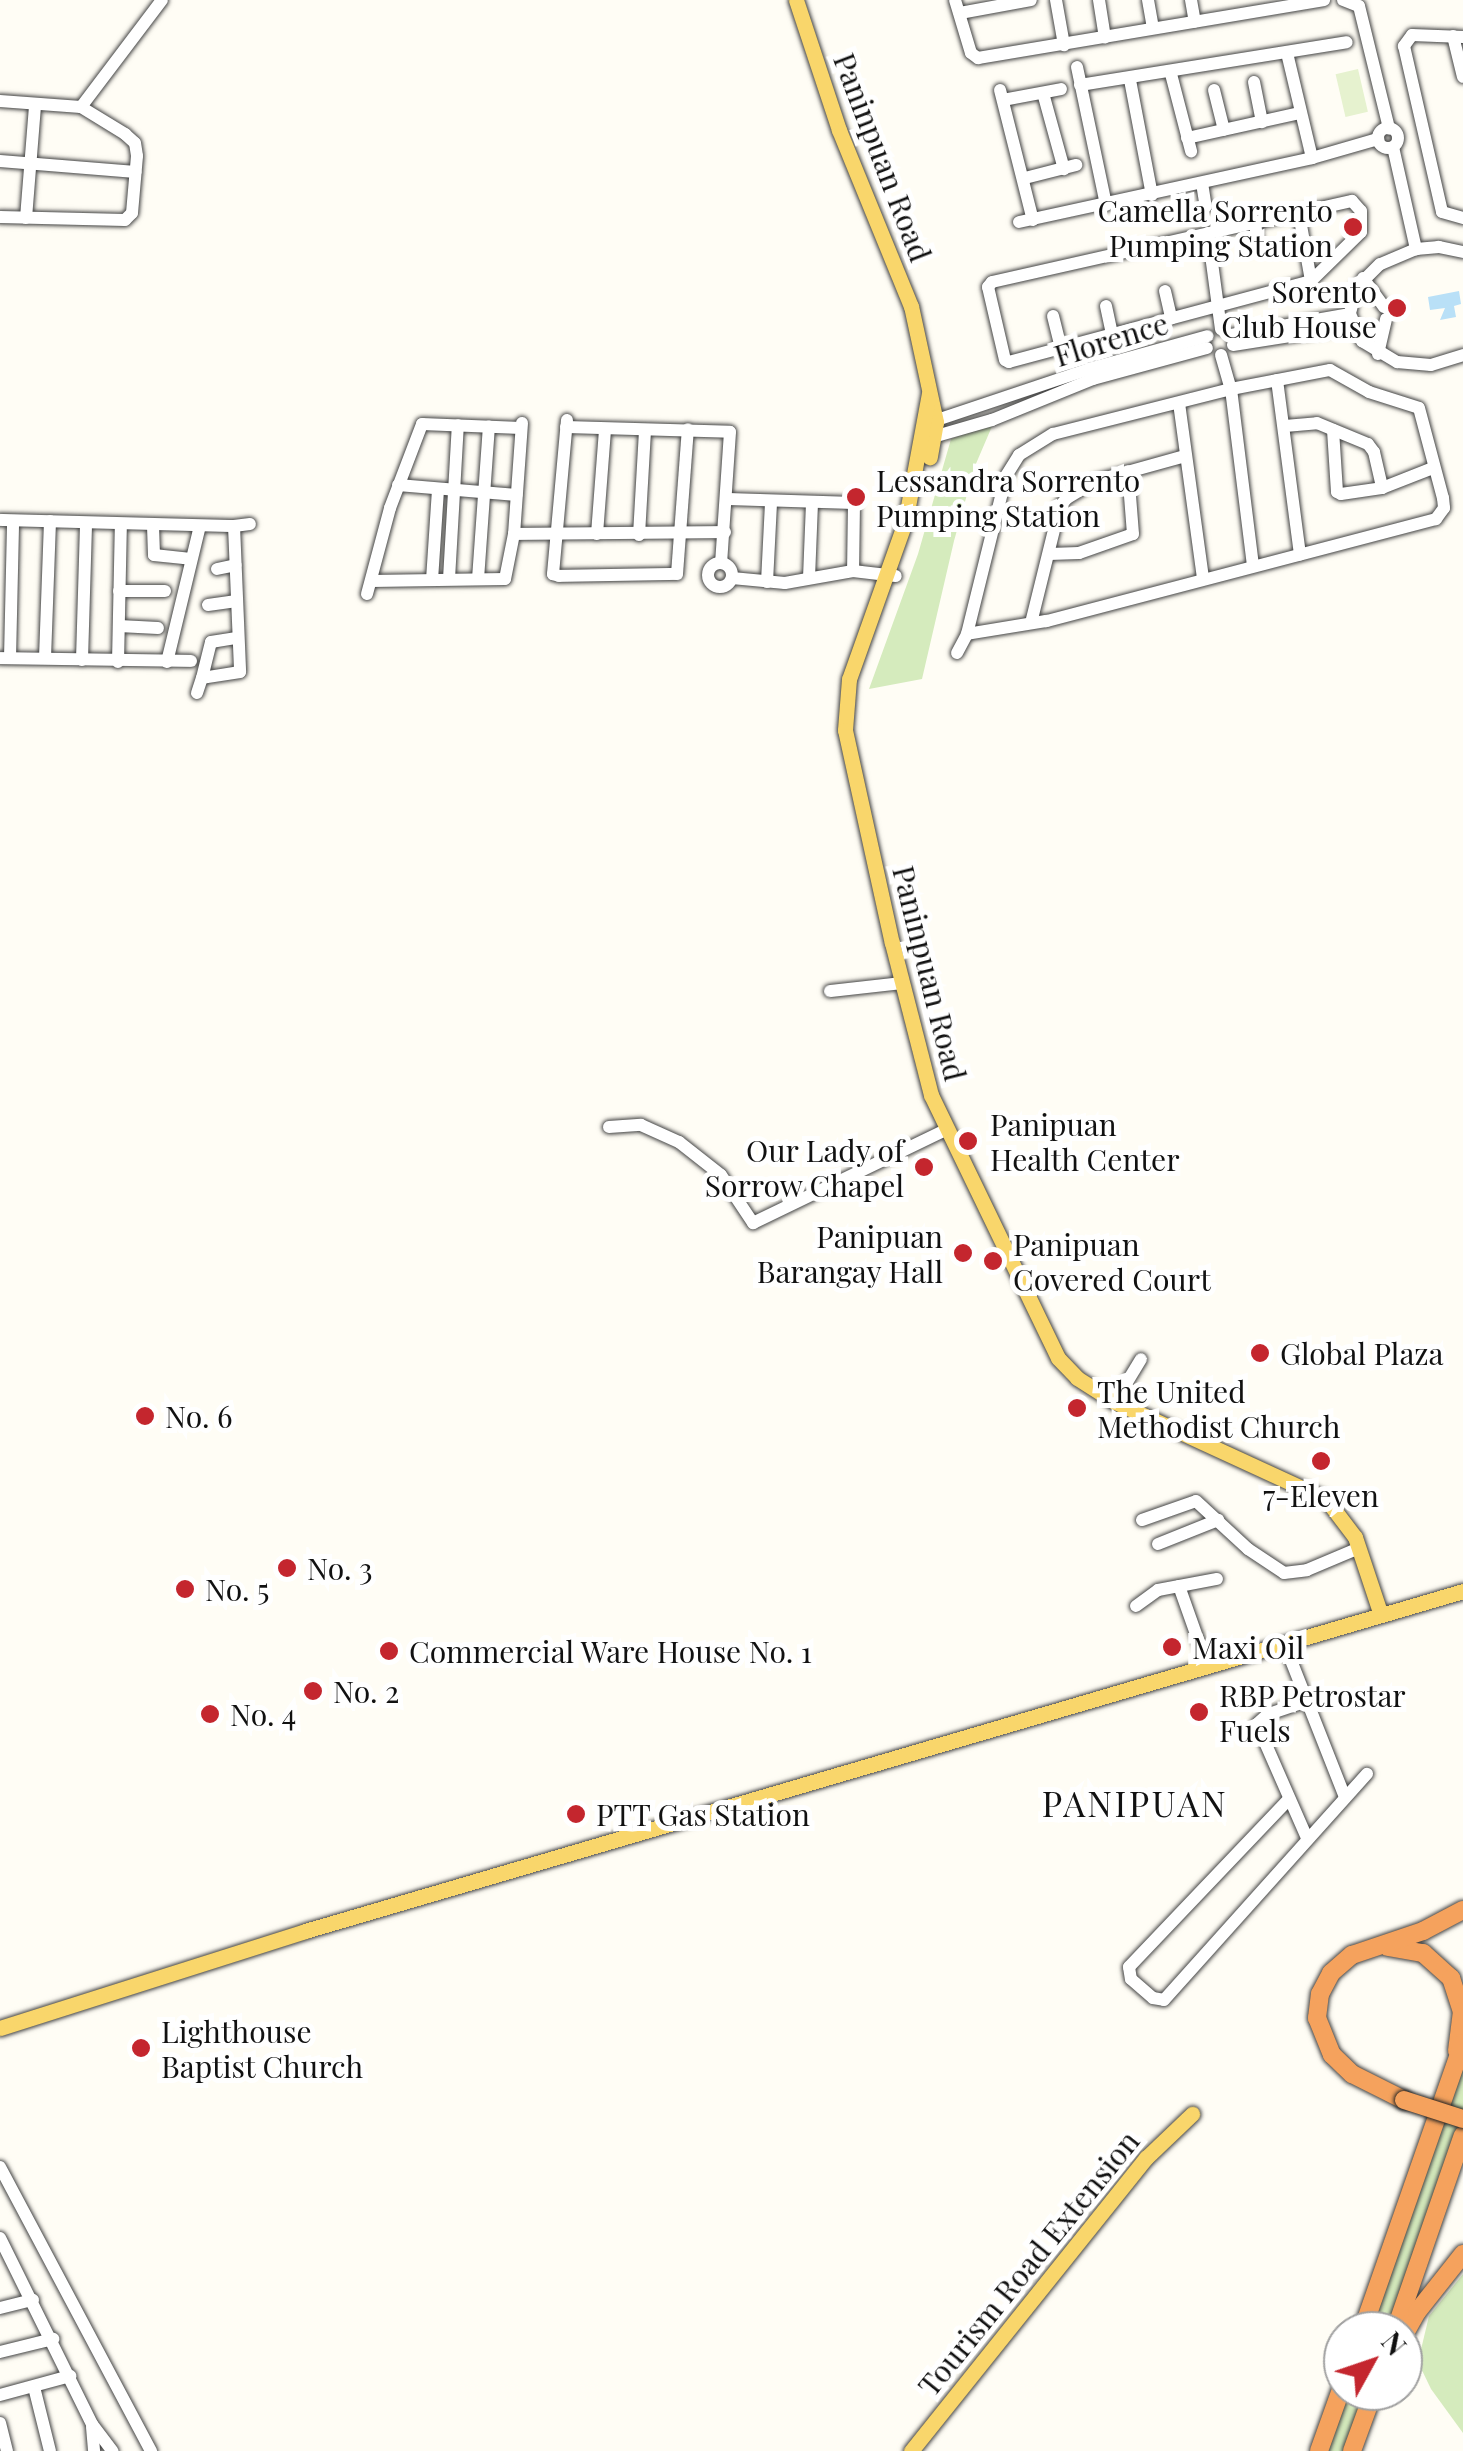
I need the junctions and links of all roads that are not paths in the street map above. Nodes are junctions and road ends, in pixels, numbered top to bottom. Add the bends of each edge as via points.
1 (162, 0) edge
2 (796, 0) edge
3 (1032, 0) edge
4 (1056, 0) edge
5 (1099, 0) edge
6 (1148, 0) edge
7 (1191, 0) edge
8 (1232, 0) edge
9 (1324, 0) edge
10 (1344, 0) edge
11 (1362, 3) edge
12 (1276, 4) edge
13 (958, 6) edge
14 (1235, 16) junction
15 (1195, 22) junction
16 (1153, 28) junction
17 (1458, 36) edge
18 (1105, 38) junction
19 (1347, 42) dead end
20 (1064, 45) junction
21 (1287, 53) junction
22 (1077, 66) dead end
23 (1171, 74) junction
24 (1463, 77) edge
25 (1130, 80) junction
26 (1254, 82) dead end
27 (1080, 85) junction
28 (1061, 90) dead end
29 (1214, 90) dead end
30 (1044, 92) junction
31 (0, 101) edge
32 (35, 105) junction
33 (81, 107) junction
34 (1300, 113) junction
35 (1262, 122) junction
36 (1389, 128) junction
37 (1224, 130) junction
38 (1378, 139) junction
39 (1393, 147) junction
40 (1312, 158) junction
41 (0, 161) edge
42 (31, 163) junction
43 (136, 172) junction
44 (1025, 178) junction
45 (1202, 183) junction
46 (1152, 195) junction
47 (1106, 205) junction
48 (1206, 207) dead end
49 (1299, 214) junction
50 (0, 217) edge
51 (26, 218) junction
52 (1463, 218) edge
53 (1255, 222) junction
54 (1208, 234) junction
55 (1258, 248) dead end
56 (1416, 249) junction
57 (1463, 252) edge
58 (1363, 278) junction
59 (1311, 281) junction
60 (1165, 291) dead end
61 (1220, 305) junction
62 (1106, 306) dead end
63 (1053, 316) dead end
64 (1171, 318) junction
65 (1352, 320) junction
66 (1112, 334) junction
67 (1220, 339) junction
68 (1061, 348) junction
69 (1378, 354) junction
70 (1463, 355) edge
71 (1277, 380) junction
72 (1231, 389) junction
73 (1178, 404) junction
74 (458, 425) junction
75 (489, 426) junction
76 (1285, 426) junction
77 (605, 429) junction
78 (688, 429) junction
79 (645, 430) junction
80 (930, 430) junction
81 (1333, 430) junction
82 (1184, 456) junction
83 (1433, 468) junction
84 (1128, 471) junction
85 (398, 485) junction
86 (1382, 488) junction
87 (438, 489) junction
88 (454, 490) junction
89 (484, 492) junction
90 (517, 495) junction
91 (728, 499) junction
92 (771, 502) junction
93 (812, 502) junction
94 (6, 521) edge
95 (50, 521) junction
96 (86, 524) junction
97 (121, 524) junction
98 (250, 524) dead end
99 (153, 526) junction
100 (200, 526) junction
101 (234, 526) junction
102 (725, 532) junction
103 (514, 534) junction
104 (556, 534) junction
105 (597, 534) junction
106 (639, 534) junction
107 (680, 534) junction
108 (1049, 554) junction
109 (1300, 554) junction
110 (191, 559) junction
111 (721, 563) junction
112 (236, 565) junction
113 (1253, 566) junction
114 (217, 569) dead end
115 (853, 571) junction
116 (891, 575) junction
117 (732, 578) junction
118 (809, 578) junction
119 (449, 579) junction
120 (478, 579) junction
121 (1203, 579) junction
122 (432, 580) junction
123 (767, 582) junction
124 (166, 591) dead end
125 (119, 592) junction
126 (235, 601) junction
127 (208, 605) dead end
128 (1031, 623) junction
129 (119, 626) junction
130 (158, 628) dead end
131 (967, 634) junction
132 (236, 638) junction
133 (957, 653) dead end
134 (5, 658) edge
135 (44, 658) junction
136 (82, 660) junction
137 (190, 661) dead end
138 (118, 662) junction
139 (167, 662) junction
140 (202, 678) junction
141 (197, 693) dead end
142 (901, 983) junction
143 (830, 991) dead end
144 (609, 1128) dead end
145 (945, 1130) junction
146 (1141, 1359) dead end
147 (1115, 1402) junction
148 (1142, 1520) dead end
149 (1218, 1520) junction
150 (1158, 1544) dead end
151 (1359, 1548) junction
152 (1218, 1580) dead end
153 (1180, 1586) junction
154 (1463, 1591) edge
155 (1136, 1606) dead end
156 (1380, 1615) junction
157 (1284, 1645) junction
158 (1208, 1668) junction
159 (1304, 1702) junction
160 (1367, 1774) dead end
161 (1345, 1796) junction
162 (1288, 1799) junction
163 (1306, 1838) junction
164 (1463, 1910) edge
165 (1362, 1950) junction
166 (0, 2028) edge
167 (1463, 2043) edge
168 (1449, 2085) junction
169 (1192, 2114) dead end
170 (1463, 2119) edge
171 (1463, 2135) edge
172 (0, 2167) edge
173 (0, 2238) edge
174 (1463, 2254) edge
175 (7, 2263) edge
176 (33, 2300) junction
177 (0, 2308) edge
178 (1369, 2311) edge
179 (1401, 2311) edge
180 (1419, 2311) edge
181 (53, 2339) junction
182 (0, 2352) edge
183 (70, 2376) junction
184 (34, 2387) junction
185 (0, 2394) edge
186 (1333, 2411) edge
187 (1367, 2411) edge
188 (0, 2424) edge
189 (92, 2424) junction
190 (7, 2451) edge
191 (50, 2451) edge
192 (94, 2451) edge
193 (112, 2451) edge
194 (151, 2451) edge
195 (911, 2451) edge
196 (1319, 2451) edge
197 (1352, 2451) edge

1 - 33 street
2 - 80 main road, Paninpuan Road via 912,306
3 - 13 street
4 - 20 street
5 - 18 street
6 - 16 street
7 - 15 street
8 - 14 street
9 - 12 street
10 - 11 street
11 - 36 street
12 - 14 street
13 - 20 street via 974,57
14 - 15 street
15 - 16 street
16 - 18 street
17 - 24 street
17 - 52 street via 1412,35 1404,46 1442,212
18 - 20 street
19 - 21 street
21 - 23 street
21 - 34 street
22 - 27 street
23 - 25 street
23 - 37 street via 1189,144
25 - 27 street
25 - 46 street
26 - 35 street
27 - 47 street
28 - 30 street
29 - 37 street
30 - 44 street via 1070,167
30 - 44 street via 1001,95
31 - 32 street
32 - 33 street
32 - 42 street
33 - 43 street via 135,143
34 - 35 street
34 - 40 street
35 - 37 street
36 - 38 street
36 - 39 street via 1398,137
38 - 39 street
38 - 40 street
39 - 56 street
40 - 45 street
41 - 42 street
42 - 43 street
42 - 51 street
43 - 51 street via 132,213 125,220
44 - 47 street via 1026,221
45 - 46 street
45 - 48 street
46 - 47 street
49 - 53 street
49 - 59 street
49 - 59 street via 1352,200 1363,219 1360,232
50 - 51 street
53 - 54 street
53 - 55 street
54 - 61 street
54 - 68 street via 992,282 1006,360
56 - 57 street
56 - 58 street
58 - 65 street
58 - 69 street via 1385,313
59 - 61 street
60 - 64 street
61 - 64 street
61 - 67 street
62 - 66 street
63 - 68 street
64 - 66 street
65 - 67 street, Florence
65 - 69 street
66 - 68 street
67 - 72 street
67 - 80 street, Florence
69 - 70 street via 1422,366
71 - 72 street
71 - 76 street
71 - 83 street via 1330,370 1369,392 1413,402
72 - 73 street
72 - 113 street
73 - 82 street
73 - 131 street via 1054,434 1018,454 1006,476
74 - 75 street
74 - 85 street via 423,418
74 - 88 street
75 - 89 street
75 - 90 street via 522,425
76 - 81 street via 1317,422
76 - 109 street
77 - 79 street
77 - 104 street via 567,424
77 - 105 street
78 - 79 street
78 - 91 street via 730,432
78 - 107 street
79 - 106 street
80 - 116 main road, Paninpuan Road
81 - 86 street via 1368,444
81 - 86 street via 1337,492
82 - 84 street
82 - 121 street
83 - 86 street
83 - 109 street via 1444,508 1436,519
84 - 108 street via 1066,498
84 - 108 street via 1130,538
85 - 87 street
85 - 122 street via 369,588
87 - 88 street
87 - 122 street
88 - 89 street
88 - 119 street
89 - 90 street
89 - 120 street
90 - 103 street
91 - 92 street
91 - 102 street
92 - 93 street
92 - 123 street
93 - 115 street via 856,506
93 - 118 street
94 - 95 street
94 - 134 street
95 - 96 street
95 - 135 street
96 - 97 street
96 - 136 street
97 - 99 street
97 - 125 street
98 - 101 street
99 - 100 street
99 - 110 street via 154,555
100 - 101 street
100 - 110 street
101 - 112 street
102 - 107 street
102 - 111 street
103 - 104 street
103 - 120 street via 508,577
104 - 105 street
104 - 107 street via 555,576 677,574
105 - 106 street
106 - 107 street
108 - 128 street
109 - 113 street
110 - 139 street
111 - 117 street
111 - 117 street via 712,566 709,579 720,587
112 - 114 street
112 - 126 street
113 - 121 street
115 - 116 street
115 - 118 street
116 - 142 main road, Paninpuan Road via 849,679 845,730
117 - 123 street
118 - 123 street
119 - 120 street
119 - 122 street
121 - 128 street
124 - 125 street
125 - 129 street
126 - 127 street
126 - 132 street
128 - 131 street
129 - 130 street
129 - 138 street
131 - 133 street
132 - 140 street via 210,642
132 - 140 street via 247,672
134 - 135 street
135 - 136 street
136 - 138 street
137 - 139 street
138 - 139 street
140 - 141 street
142 - 143 street
142 - 145 main road, Paninpuan Road
144 - 145 street via 640,1125 679,1142 720,1175 753,1223
145 - 147 main road, Paninpuan Road via 1045,1338 1076,1378
146 - 147 street
147 - 151 main road, Paninpuan Road via 1314,1491 1340,1514
148 - 149 street via 1192,1501
149 - 150 street
149 - 151 street via 1284,1573
151 - 156 main road, Paninpuan Road
152 - 153 street
153 - 155 street via 1152,1592
153 - 158 street
154 - 156 main road
156 - 157 main road
157 - 158 main road
157 - 159 street
158 - 166 main road via 252,1947
159 - 161 street
159 - 162 street via 1258,1724
160 - 161 street
161 - 163 street
162 - 163 street
162 - 163 street via 1129,1967 1131,1979 1164,2000
164 - 165 highway via 1424,1931
165 - 168 highway via 1409,1948 1451,1978 1462,2025
165 - 170 highway, bridge via 1324,1984 1318,2006 1320,2030 1341,2066 1404,2100
167 - 168 highway
168 - 178 highway
169 - 195 main road, Tourism Road Extension via 1146,2158
171 - 179 highway
172 - 194 street
173 - 175 street
174 - 180 highway
175 - 176 street
176 - 177 street
176 - 181 street
181 - 182 street
181 - 183 street
183 - 184 street
183 - 189 street
184 - 185 street
184 - 191 street
186 - 196 highway
187 - 197 highway
188 - 190 street
189 - 192 street
189 - 193 street

